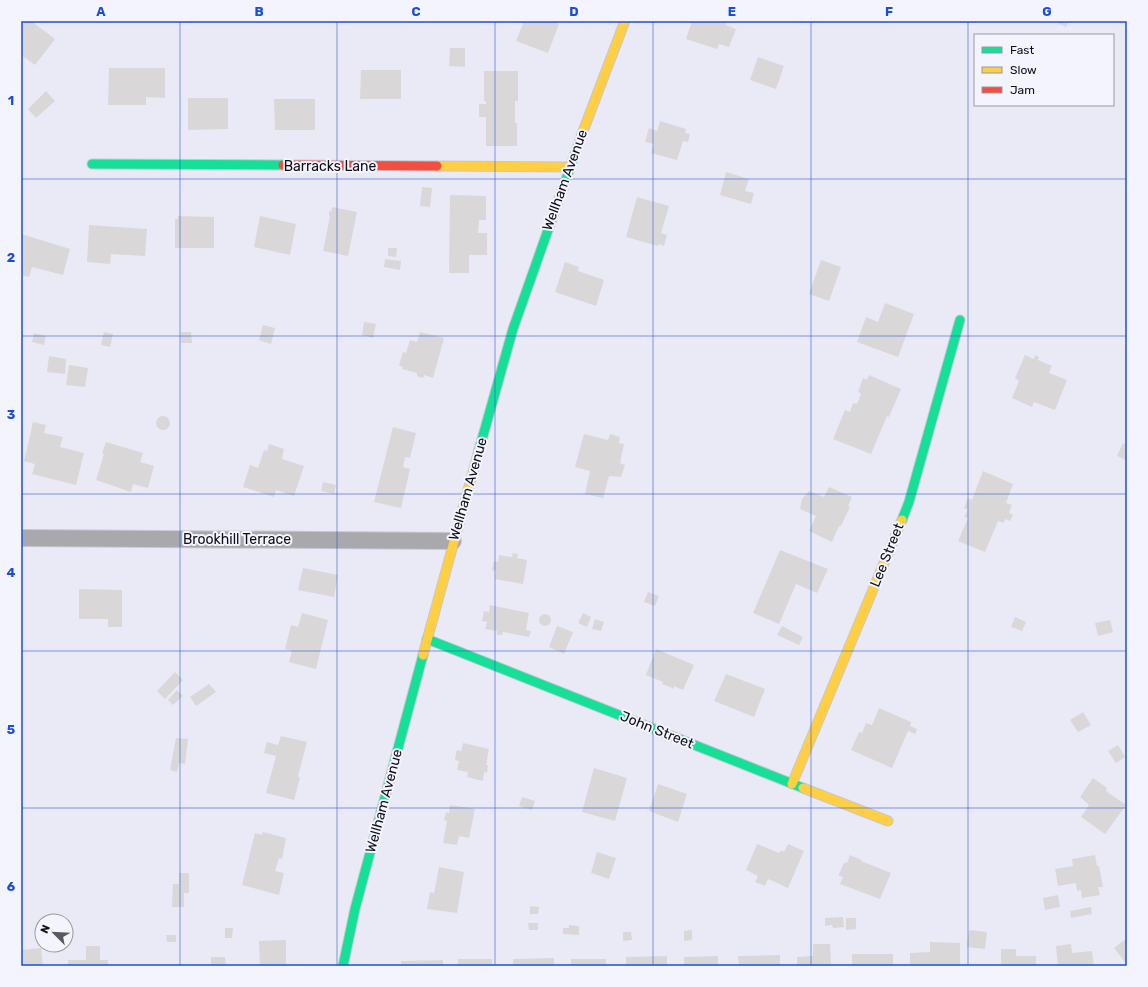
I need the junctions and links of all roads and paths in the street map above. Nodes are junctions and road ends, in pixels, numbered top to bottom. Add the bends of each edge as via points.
1 (625, 21) edge
2 (92, 164) dead end
3 (569, 167) junction
4 (960, 320) dead end
5 (21, 538) edge
6 (453, 541) junction
7 (427, 638) junction
8 (792, 784) junction
9 (888, 821) dead end
10 (343, 966) edge

1 - 3 street, Wellham Avenue
2 - 3 street, Barracks Lane
3 - 6 street, Wellham Avenue via 513,329
4 - 8 street, Lee Street via 909,502
5 - 6 street, Brookhill Terrace
6 - 7 street, Wellham Avenue
7 - 8 street, John Street
7 - 10 street, Wellham Avenue via 355,909
8 - 9 street, John Street

